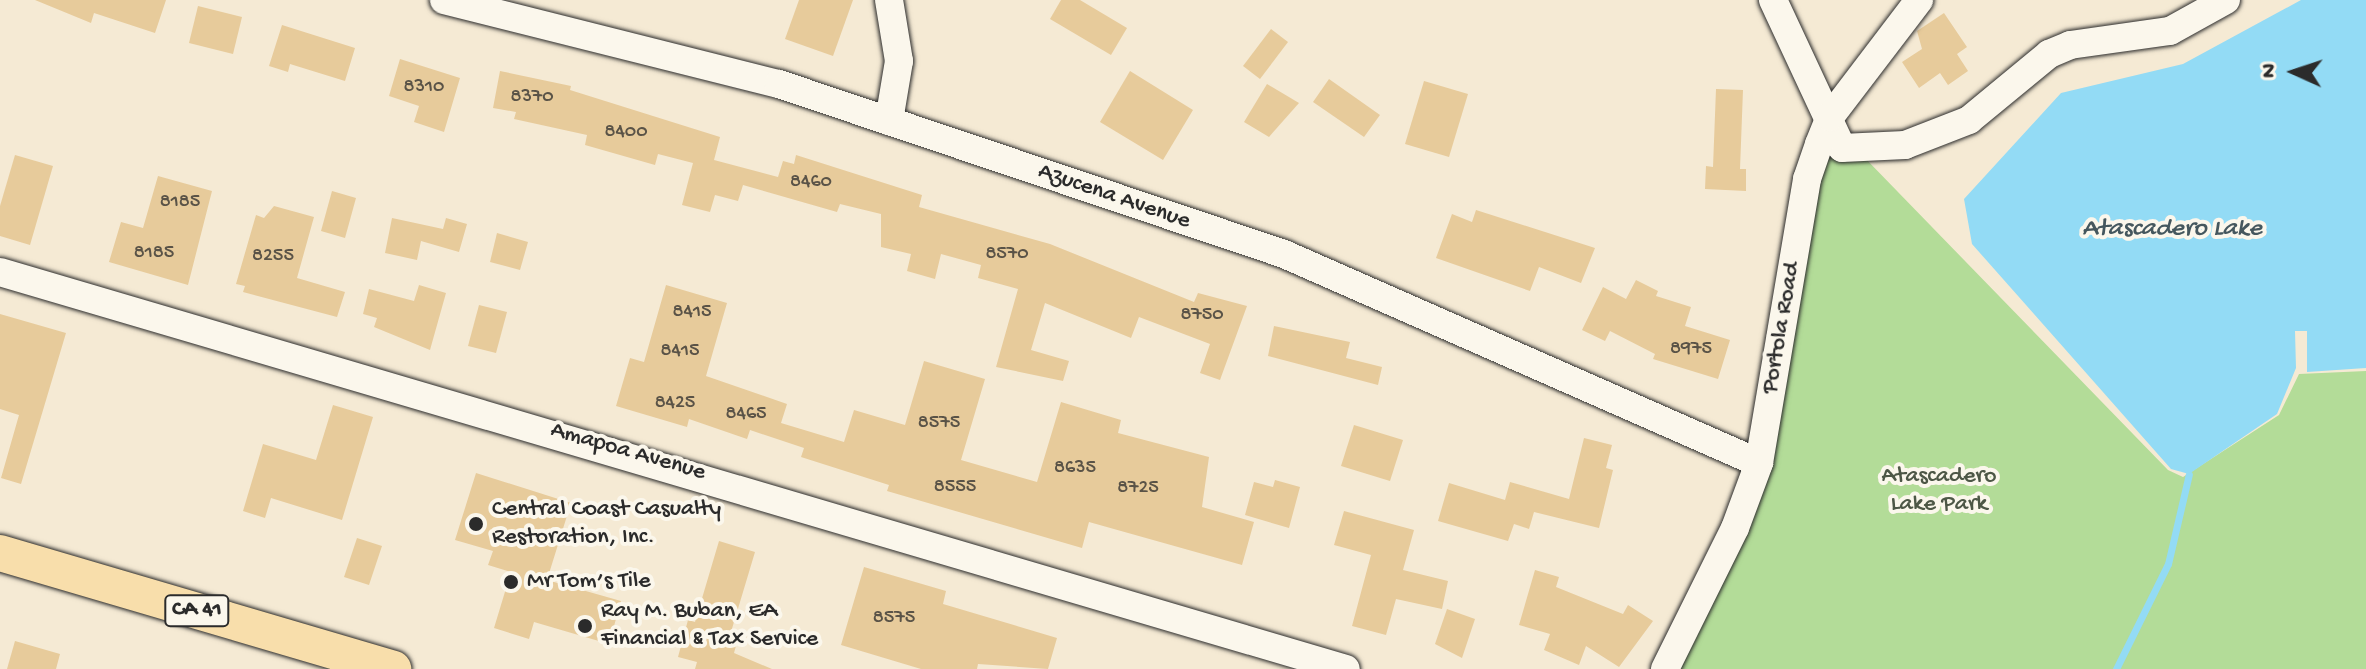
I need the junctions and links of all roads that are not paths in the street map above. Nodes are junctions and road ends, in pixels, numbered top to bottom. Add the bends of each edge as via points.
1 (444, 0) edge
2 (889, 0) edge
3 (1773, 0) edge
4 (1919, 0) edge
5 (2226, 0) edge
6 (1830, 117) junction
7 (889, 121) junction
8 (0, 272) edge
9 (1759, 463) junction
10 (0, 553) edge
11 (393, 669) edge
12 (1346, 669) edge
13 (1665, 669) edge

1 - 7 street, Azucena Avenue via 748,75
2 - 7 street via 899,61
3 - 6 street
4 - 6 street, Portola Road
5 - 6 street via 2170,31 2070,45 2049,54 1969,120 1905,145 1842,148
6 - 9 street, Portola Road via 1807,179
7 - 9 street, Azucena Avenue via 1284,254
8 - 12 street, Amapoa Avenue via 911,536
9 - 13 street, Portola Road via 1735,528
10 - 11 main road, CA 41 / CA 41

